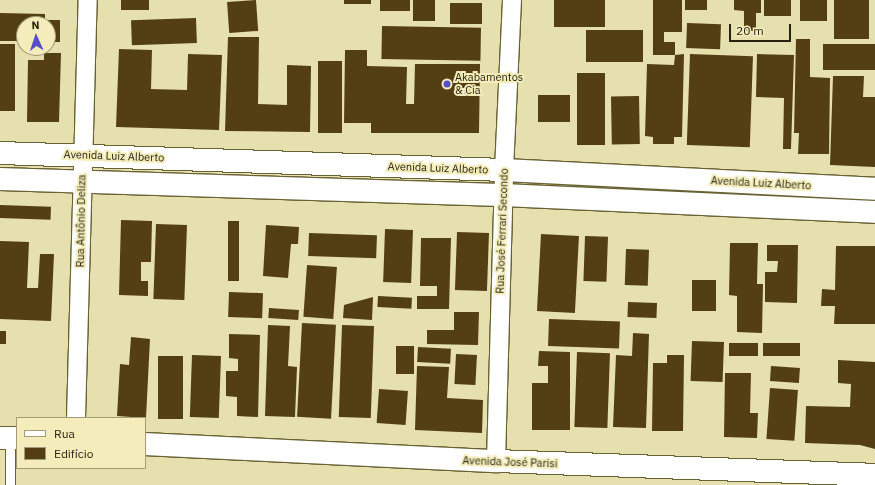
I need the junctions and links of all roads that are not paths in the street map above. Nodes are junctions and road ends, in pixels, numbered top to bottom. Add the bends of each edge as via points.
1 (88, 0) edge
2 (512, 0) edge
3 (0, 153) edge
4 (83, 155) junction
5 (504, 170) junction
6 (0, 179) edge
7 (82, 181) junction
8 (875, 189) edge
9 (503, 195) junction
10 (875, 212) edge
11 (76, 417) edge
12 (9, 438) edge
13 (146, 444) edge
14 (496, 461) junction
15 (875, 475) edge
16 (10, 485) edge

1 - 4 street, Rua Antônio Deliza
2 - 5 street, Rua José Ferrari Secondo
3 - 4 main road, Avenida Luiz Alberto
4 - 5 main road, Avenida Luiz Alberto
4 - 7 street, Rua Antônio Deliza
5 - 8 main road, Avenida Luiz Alberto
5 - 9 street, Rua José Ferrari Secondo
6 - 7 main road
7 - 9 main road
7 - 11 street, Rua Antônio Deliza
9 - 10 main road
9 - 14 street, Rua José Ferrari Secondo
12 - 16 lane
13 - 14 main road, Avenida José Parisi
14 - 15 main road, Avenida José Parisi

